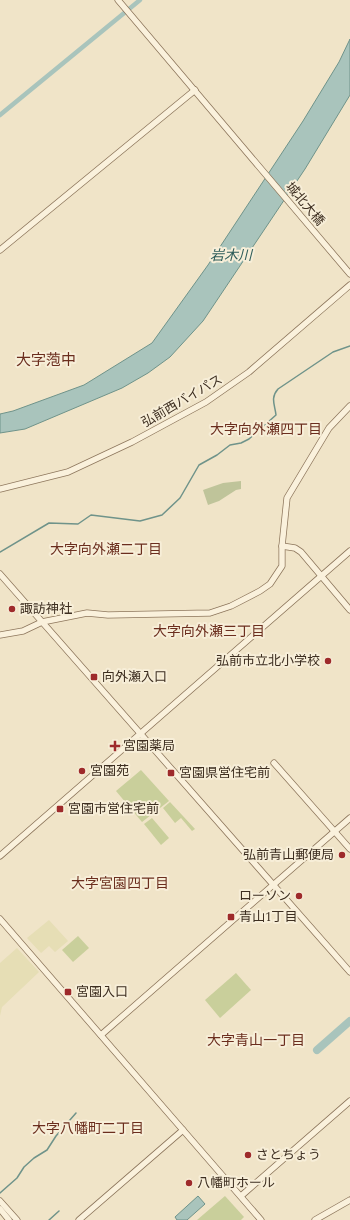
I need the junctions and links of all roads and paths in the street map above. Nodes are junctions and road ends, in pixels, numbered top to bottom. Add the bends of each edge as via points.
1 (118, 0) edge
2 (195, 90) junction
3 (0, 250) edge
4 (350, 274) edge
5 (350, 285) edge
6 (350, 406) edge
7 (0, 489) edge
8 (282, 546) junction
9 (350, 551) edge
10 (0, 574) edge
11 (322, 576) junction
12 (350, 610) edge
13 (42, 622) junction
14 (0, 635) edge
15 (141, 733) junction
16 (274, 763) dead end
17 (350, 818) edge
18 (334, 832) junction
19 (350, 849) edge
20 (0, 856) edge
21 (273, 884) junction
22 (0, 919) edge
23 (350, 972) edge
24 (101, 1035) junction
25 (350, 1101) edge
26 (183, 1130) junction
27 (241, 1196) junction
28 (350, 1200) edge
29 (0, 1201) edge
30 (0, 1209) edge
31 (9, 1220) edge
32 (17, 1220) edge
33 (79, 1220) edge
34 (261, 1220) edge
35 (315, 1220) edge

1 - 2 street, 城北大橋
2 - 3 street
2 - 4 street, 城北大橋
5 - 7 street, 弘前西バイパス via 249,372 206,402 132,442 68,472
6 - 8 street via 329,428 287,498
8 - 11 street via 295,548 301,552
8 - 13 street via 282,566 270,584 246,599 210,613 87,613
9 - 11 street
10 - 13 street
11 - 12 street
11 - 15 street
13 - 14 street via 22,631
13 - 15 street
15 - 20 street
15 - 21 street
16 - 18 street
17 - 18 street
18 - 19 street
18 - 21 street
21 - 23 street
21 - 24 street
22 - 24 street
24 - 26 street
25 - 27 street
26 - 27 street
26 - 33 street
27 - 34 street
28 - 35 street
29 - 32 street
30 - 31 street

